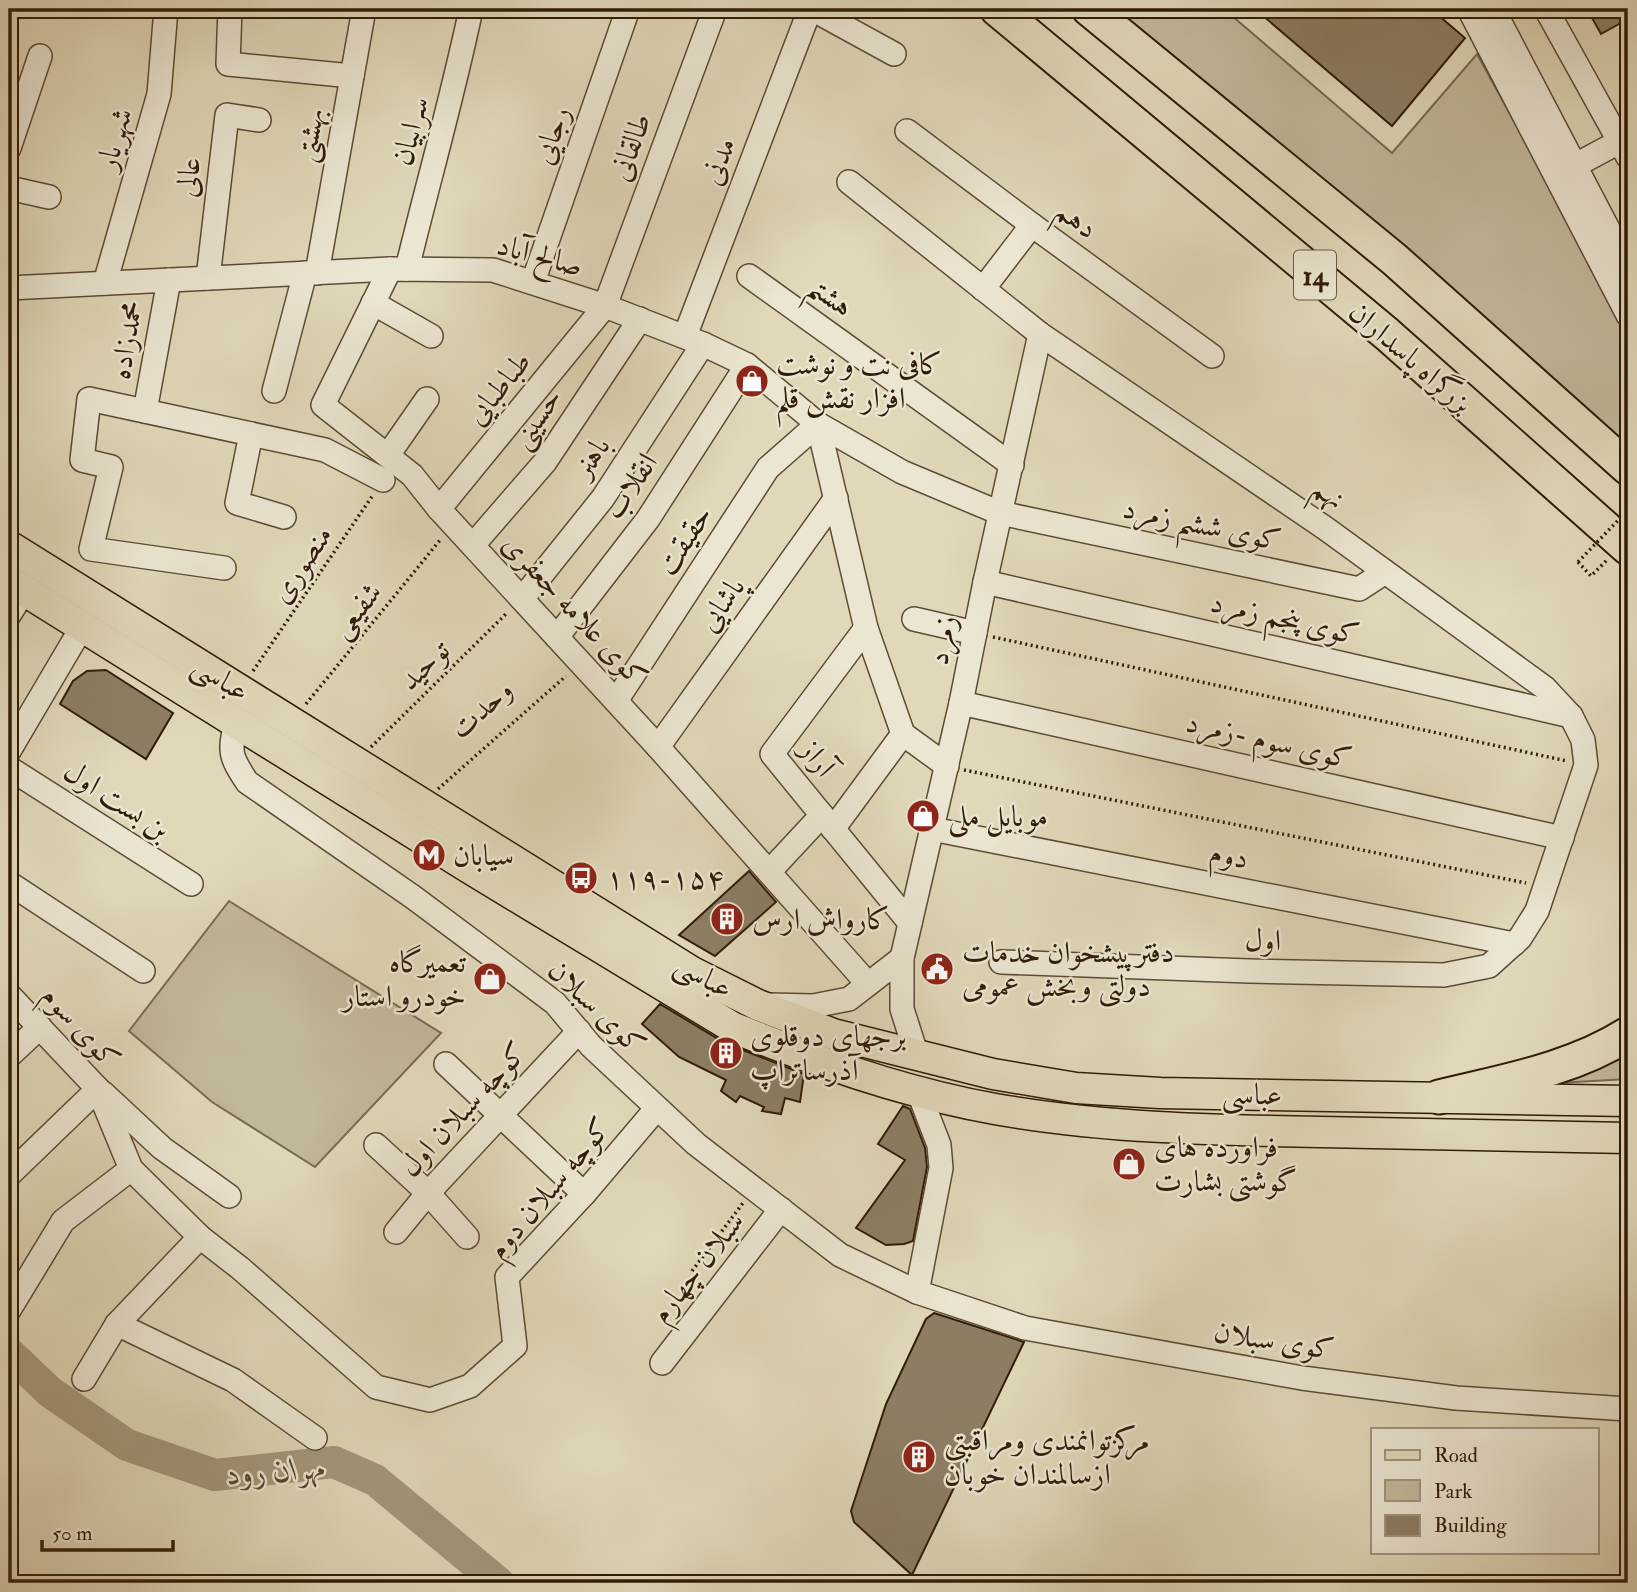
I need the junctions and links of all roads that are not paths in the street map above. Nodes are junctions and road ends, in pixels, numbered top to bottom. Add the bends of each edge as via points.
1 (166, 9) edge
2 (230, 9) edge
3 (364, 9) edge
4 (471, 9) edge
5 (628, 9) edge
6 (715, 9) edge
7 (811, 9) edge
8 (997, 9) edge
9 (1089, 9) edge
10 (1469, 9) edge
11 (1493, 9) edge
12 (1546, 9) edge
13 (894, 54) dead end
14 (40, 55) dead end
15 (352, 76) junction
16 (259, 120) dead end
17 (907, 131) dead end
18 (1625, 145) edge
19 (9, 148) edge
20 (1566, 171) junction
21 (849, 182) dead end
22 (9, 188) edge
23 (49, 197) dead end
24 (1032, 225) junction
25 (1628, 267) edge
26 (398, 269) junction
27 (311, 273) junction
28 (750, 276) dead end
29 (208, 278) junction
30 (169, 280) junction
31 (533, 282) junction
32 (106, 283) junction
33 (9, 288) edge
34 (983, 289) junction
35 (373, 303) junction
36 (605, 306) junction
37 (1628, 315) edge
38 (640, 319) junction
39 (1040, 334) junction
40 (430, 336) dead end
41 (694, 340) junction
42 (1212, 356) dead end
43 (747, 365) junction
44 (274, 391) dead end
45 (427, 399) dead end
46 (145, 411) junction
47 (818, 424) junction
48 (251, 434) junction
49 (388, 455) junction
50 (1012, 465) junction
51 (1628, 468) edge
52 (383, 480) road end
53 (836, 498) junction
54 (1000, 513) junction
55 (284, 517) dead end
56 (446, 517) junction
57 (473, 545) junction
58 (1628, 548) edge
59 (10, 550) edge
60 (224, 568) dead end
61 (1385, 572) junction
62 (985, 582) junction
63 (14, 596) edge
64 (522, 599) junction
65 (914, 619) dead end
66 (82, 627) junction
67 (866, 628) junction
68 (975, 633) junction
69 (557, 637) junction
70 (616, 701) junction
71 (961, 703) junction
72 (1571, 716) junction
73 (236, 723) junction
74 (903, 734) junction
75 (658, 747) junction
76 (9, 751) edge
77 (947, 766) junction
78 (9, 768) edge
79 (828, 822) junction
80 (932, 829) junction
81 (1562, 838) junction
82 (487, 844) junction
83 (471, 869) junction
84 (769, 872) junction
85 (9, 883) edge
86 (191, 884) dead end
87 (910, 923) junction
88 (1514, 944) junction
89 (902, 958) junction
90 (1002, 962) dead end
91 (143, 971) dead end
92 (868, 984) junction
93 (9, 995) edge
94 (758, 1005) junction
95 (40, 1027) junction
96 (579, 1031) junction
97 (1628, 1034) edge
98 (9, 1056) edge
99 (917, 1056) junction
100 (446, 1065) dead end
101 (98, 1089) junction
102 (919, 1093) junction
103 (1439, 1097) junction
104 (1628, 1101) edge
105 (657, 1108) junction
106 (501, 1115) junction
107 (1628, 1138) edge
108 (376, 1145) dead end
109 (131, 1169) junction
110 (9, 1175) edge
111 (428, 1194) junction
112 (584, 1194) junction
113 (229, 1196) dead end
114 (781, 1209) junction
115 (396, 1231) dead end
116 (200, 1237) junction
117 (467, 1237) dead end
118 (918, 1292) junction
119 (9, 1310) edge
120 (117, 1324) junction
121 (662, 1363) dead end
122 (84, 1379) dead end
123 (1628, 1409) edge
124 (314, 1438) dead end

1 - 32 street, شهریار via 159,94
2 - 15 street via 228,64
3 - 15 street, بهشتی
4 - 26 street, سرابیان via 458,74
5 - 31 street, رجایی
6 - 36 street, طالقانی
7 - 13 street
7 - 41 street, مدنی
8 - 58 highway, بزرگراه پاسداران / 14 via 1387,334
9 - 51 highway, بزرگراه پاسداران / 14 via 1394,259
10 - 20 street
11 - 20 street
12 - 18 street
14 - 19 street
15 - 27 street, بهشتی
16 - 29 street, عالی via 227,115
17 - 24 street, دهم
18 - 20 street
20 - 25 street
20 - 37 street
21 - 34 street, نهم
22 - 23 street
24 - 34 street
24 - 42 street, دهم
26 - 27 street, صالح آباد
26 - 31 street, صالح آباد via 493,270
26 - 35 street, کوی علامه جعفری
27 - 29 street, صالح آباد
27 - 44 street, بهشتی
28 - 50 street, هشتم
29 - 30 street, صالح آباد
30 - 32 street, صالح آباد
30 - 46 street, محمدزاده
31 - 36 street, صالح آباد
32 - 33 street, صالح آباد
34 - 39 street, نهم
35 - 40 street
35 - 49 street, کوی علامه جعفری via 323,405
36 - 38 street, صالح آباد
36 - 56 street, طباطبایی
38 - 41 street, صالح آباد
38 - 57 street, حسینی via 545,462
39 - 50 street, زمرد
39 - 61 street, نهم
41 - 43 street, صالح آباد
41 - 64 street, باهنر via 603,498
43 - 47 street, صالح آباد
43 - 69 street, انقلاب via 648,519
45 - 49 street
46 - 48 street
46 - 60 street via 89,399 82,460 111,467 91,549
47 - 53 street
47 - 54 street, صالح آباد via 902,472
47 - 70 street, حقیقت via 768,468
48 - 52 street via 325,450
48 - 55 street via 237,503
49 - 56 street, کوی علامه جعفری via 412,475
50 - 54 street, زمرد
53 - 67 street
53 - 75 street, پاشایی
54 - 61 street, کوی ششم زمرد via 1359,589
54 - 62 street, زمرد
56 - 57 street, کوی علامه جعفری
57 - 64 street, کوی علامه جعفری
59 - 82 main road, عباسى
61 - 72 street, نهم via 1545,688
62 - 68 street, زمرد
62 - 72 street, کوی پنجم زمرد
63 - 66 main road, عباسى
64 - 69 street, کوی علامه جعفری
65 - 68 street
66 - 73 main road, عباسى
66 - 76 street
67 - 74 street
67 - 79 street, آراز via 772,754
68 - 71 street, زمرد
69 - 70 street, کوی علامه جعفری
70 - 75 street, کوی علامه جعفری
71 - 77 street, زمرد
71 - 81 street, کوی سوم -زمرد
72 - 81 street, نهم via 1583,740 1586,765
73 - 83 main road, عباسى
73 - 96 street, کوی سبلان via 230,746 247,782 555,1003
74 - 77 street
74 - 79 street
75 - 84 street, کوی علامه جعفری
77 - 80 street, زمرد
78 - 86 street, بن بست اول
79 - 84 street
79 - 87 street, آراز
80 - 87 street, زمرد
80 - 88 street, دوم
81 - 88 street via 1537,911
82 - 83 main road
82 - 94 main road, عباسى via 692,972
83 - 102 main road, عباسى via 732,1027
84 - 92 street, کوی علامه جعفری
85 - 91 street
87 - 89 street, زمرد
88 - 90 street, اول via 1489,966 1444,975
89 - 92 street
89 - 99 street, زمرد via 902,1009
92 - 94 street via 849,999 813,1006
93 - 95 street, کوی سوم
94 - 99 main road, عباسى via 833,1034
95 - 98 street
95 - 101 street, کوی سوم
96 - 105 street, کوی سبلان
96 - 106 street, کوچه سبلان اول
97 - 103 highway via 1559,1068
99 - 103 main road, عباسى via 1076,1088
100 - 106 street
101 - 109 street, کوی سوم
101 - 110 street
101 - 113 street via 162,1148
102 - 107 main road, عباسى via 996,1109 1177,1129
102 - 118 street via 939,1145 941,1168
103 - 104 main road, عباسى
105 - 112 street, کوچه سبلان دوم
105 - 114 street, کوی سبلان
106 - 111 street, کوچه سبلان اول
106 - 112 street
108 - 111 street
109 - 116 street, کوی سوم
109 - 119 street via 63,1222
111 - 115 street, کوچه سبلان اول
111 - 117 street
112 - 116 street, کوچه سبلان دوم via 507,1276 514,1346 470,1386 430,1400 376,1387
114 - 118 street, کوی سبلان via 840,1255
114 - 121 street, سبلان چهارم
116 - 120 street
118 - 123 street, کوی سبلان via 1025,1328 1302,1378 1455,1398
120 - 122 street
120 - 124 street via 233,1380

